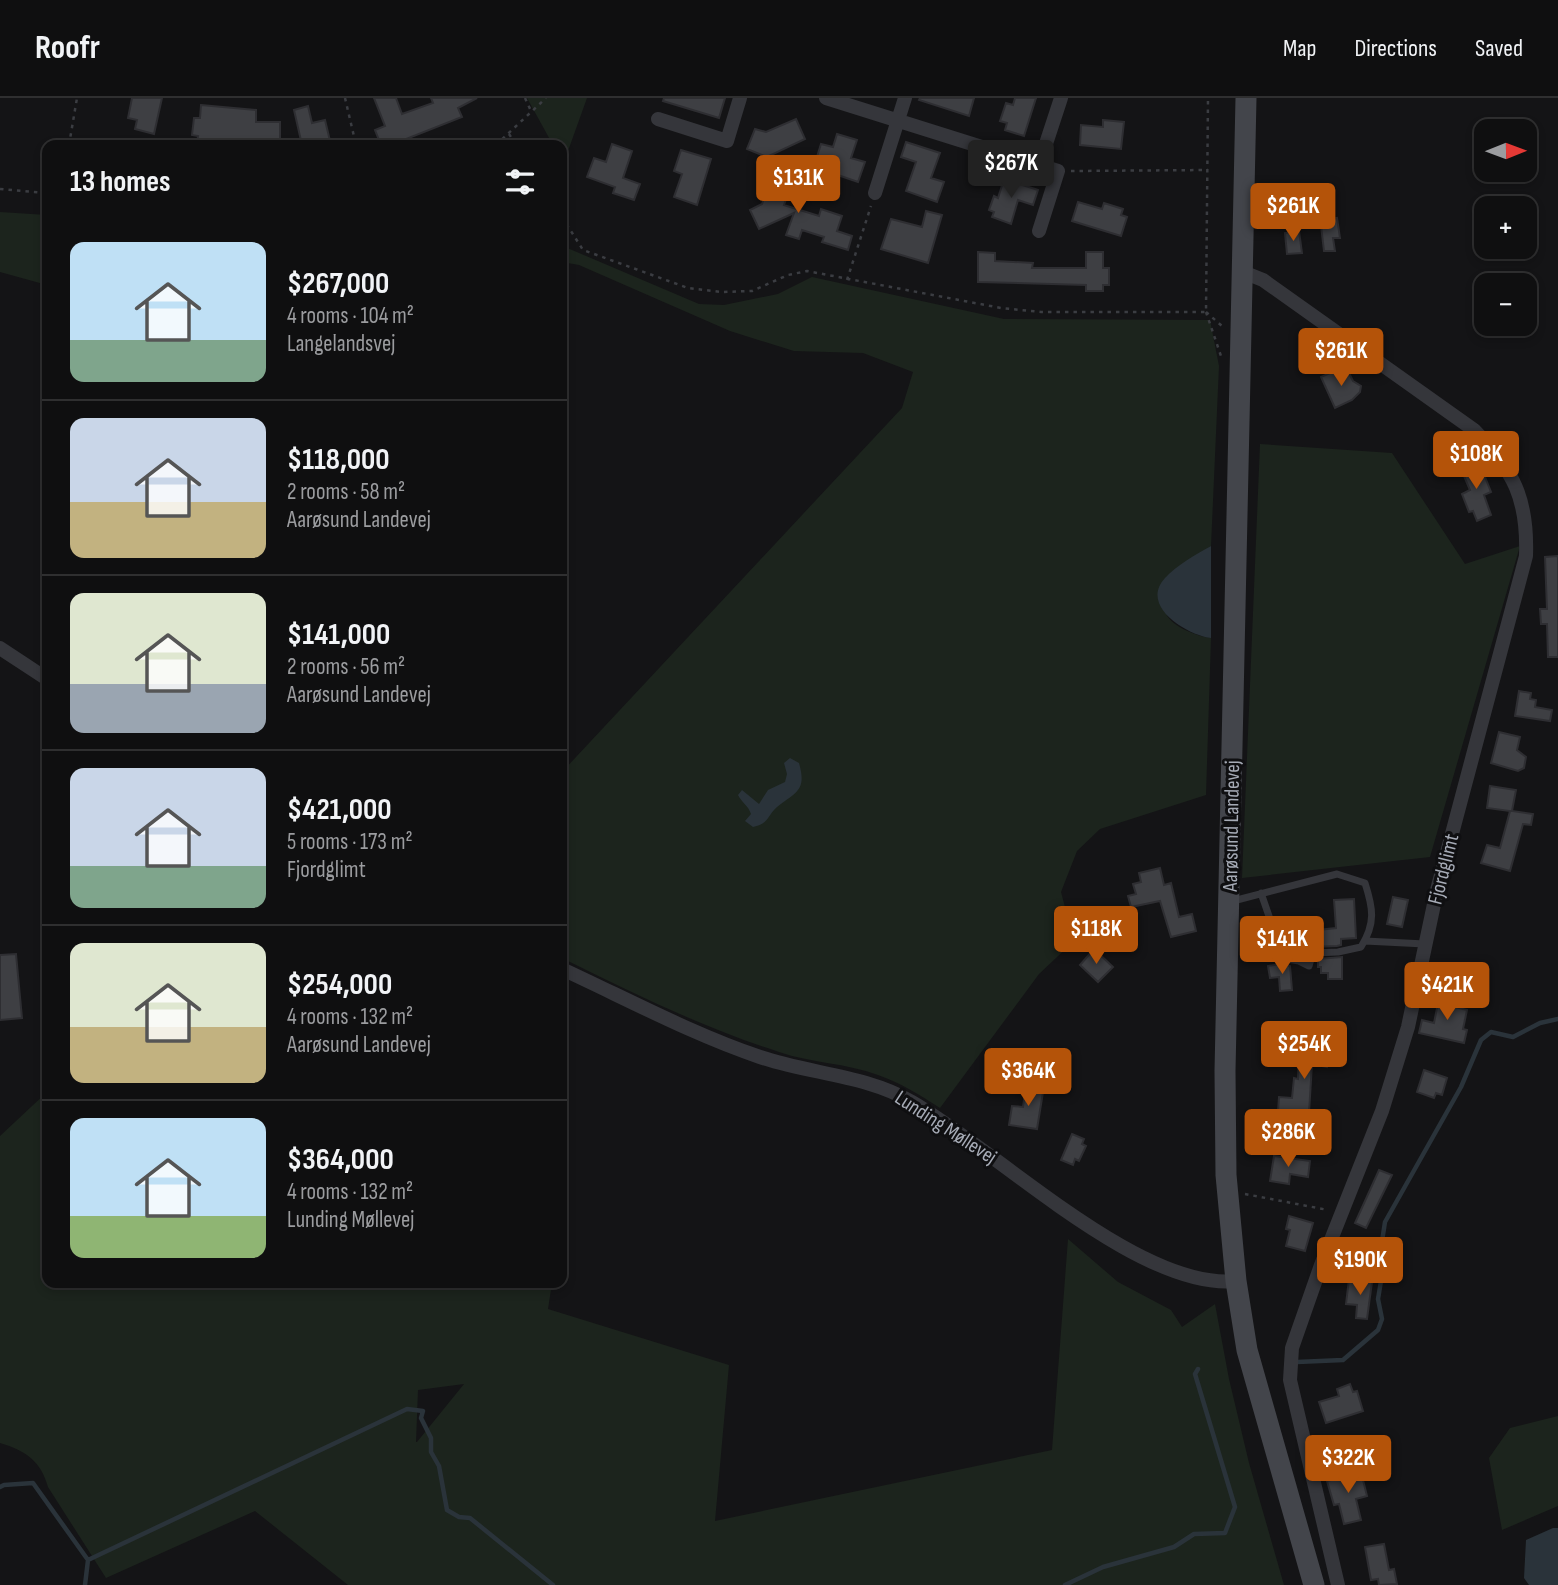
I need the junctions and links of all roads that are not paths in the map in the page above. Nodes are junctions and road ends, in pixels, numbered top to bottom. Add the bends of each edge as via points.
1 (740, 98) edge
2 (826, 98) edge
3 (905, 98) edge
4 (1061, 98) edge
5 (1246, 98) edge
6 (658, 119) dead end
7 (898, 121) junction
8 (1039, 166) junction
9 (875, 193) road end
10 (1039, 231) dead end
11 (1243, 272) junction
12 (0, 648) edge
13 (42, 676) edge
14 (1261, 893) junction
15 (1229, 902) junction
16 (1365, 941) junction
17 (1425, 944) junction
18 (567, 971) edge
19 (1236, 1281) junction
20 (1314, 1585) edge
21 (1338, 1585) edge

1 - 6 street via 727,141
2 - 7 street
3 - 7 street
4 - 8 street
5 - 11 street, Aarøsund Landevej
7 - 8 street
7 - 9 street
8 - 10 street via 1058,172
11 - 15 street, Aarøsund Landevej
11 - 17 street, Fjordglimt via 1263,280 1474,430 1498,454 1523,503 1526,556
12 - 13 street
14 - 15 lane
14 - 16 lane via 1337,874 1365,883 1373,908
14 - 16 lane via 1270,919 1269,956 1309,966 1313,953 1361,947
15 - 19 street, Aarøsund Landevej via 1224,1071
16 - 17 lane
17 - 21 street, Fjordglimt via 1405,1039 1382,1111 1292,1348 1290,1380
18 - 19 street, Lunding Møllevej via 727,1046 895,1092 1149,1262 1192,1277
19 - 20 street, Aarøsund Landevej via 1247,1350

